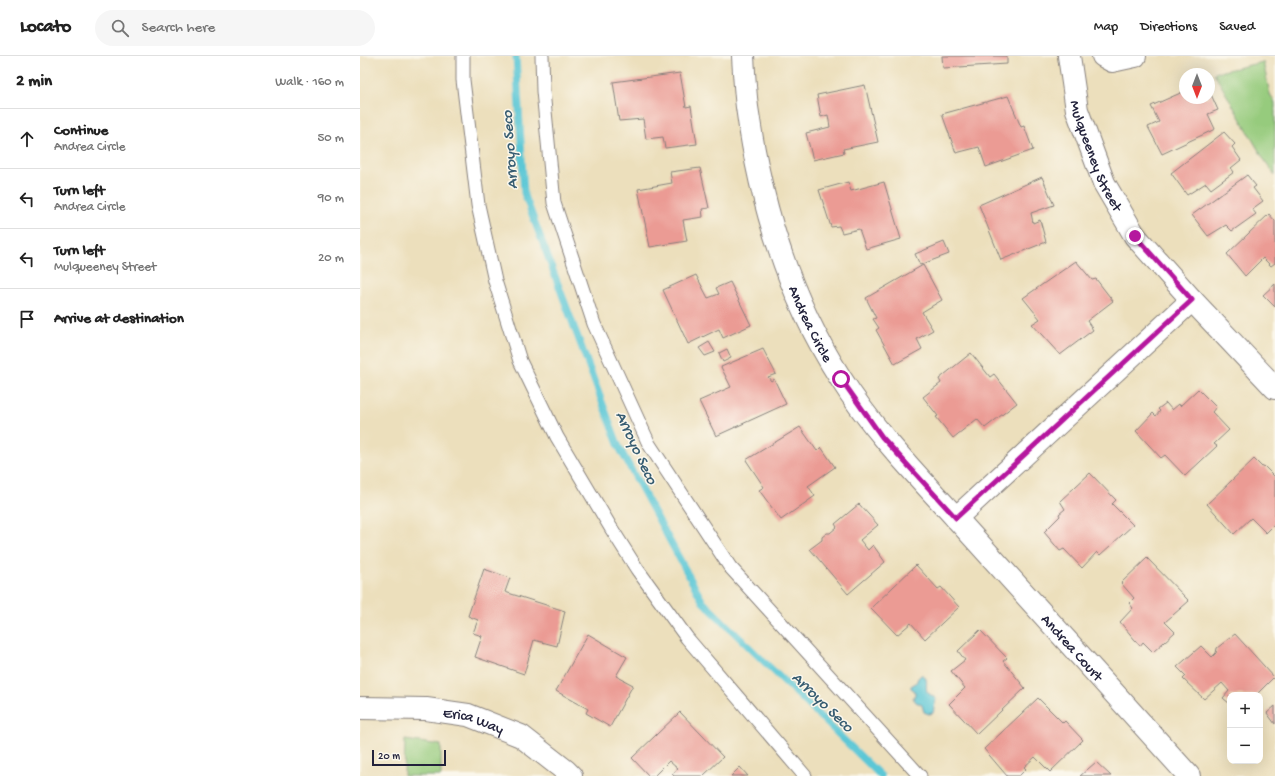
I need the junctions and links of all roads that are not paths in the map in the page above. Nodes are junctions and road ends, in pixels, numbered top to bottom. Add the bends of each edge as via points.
1 (462, 56) edge
2 (542, 56) edge
3 (743, 56) edge
4 (1069, 56) edge
5 (1103, 56) edge
6 (1135, 56) edge
7 (1192, 300) junction
8 (1275, 388) edge
9 (956, 518) junction
10 (360, 708) edge
11 (571, 776) edge
12 (805, 776) edge
13 (920, 776) edge
14 (1189, 776) edge

1 - 12 lane via 478,205 495,282 520,361 557,437 637,569 687,638
2 - 13 lane via 554,203 594,324 650,444 730,567
3 - 9 street, Andrea Circle via 747,106 759,176 779,249 810,325 841,379 882,437
4 - 7 street, Mulqueeney Street via 1077,110 1104,183 1135,236
5 - 6 street via 1112,61
7 - 8 street, Mulqueeney Street
7 - 9 street
9 - 14 street, Andrea Court
10 - 11 street, Erica Way via 426,709 468,715 521,736

